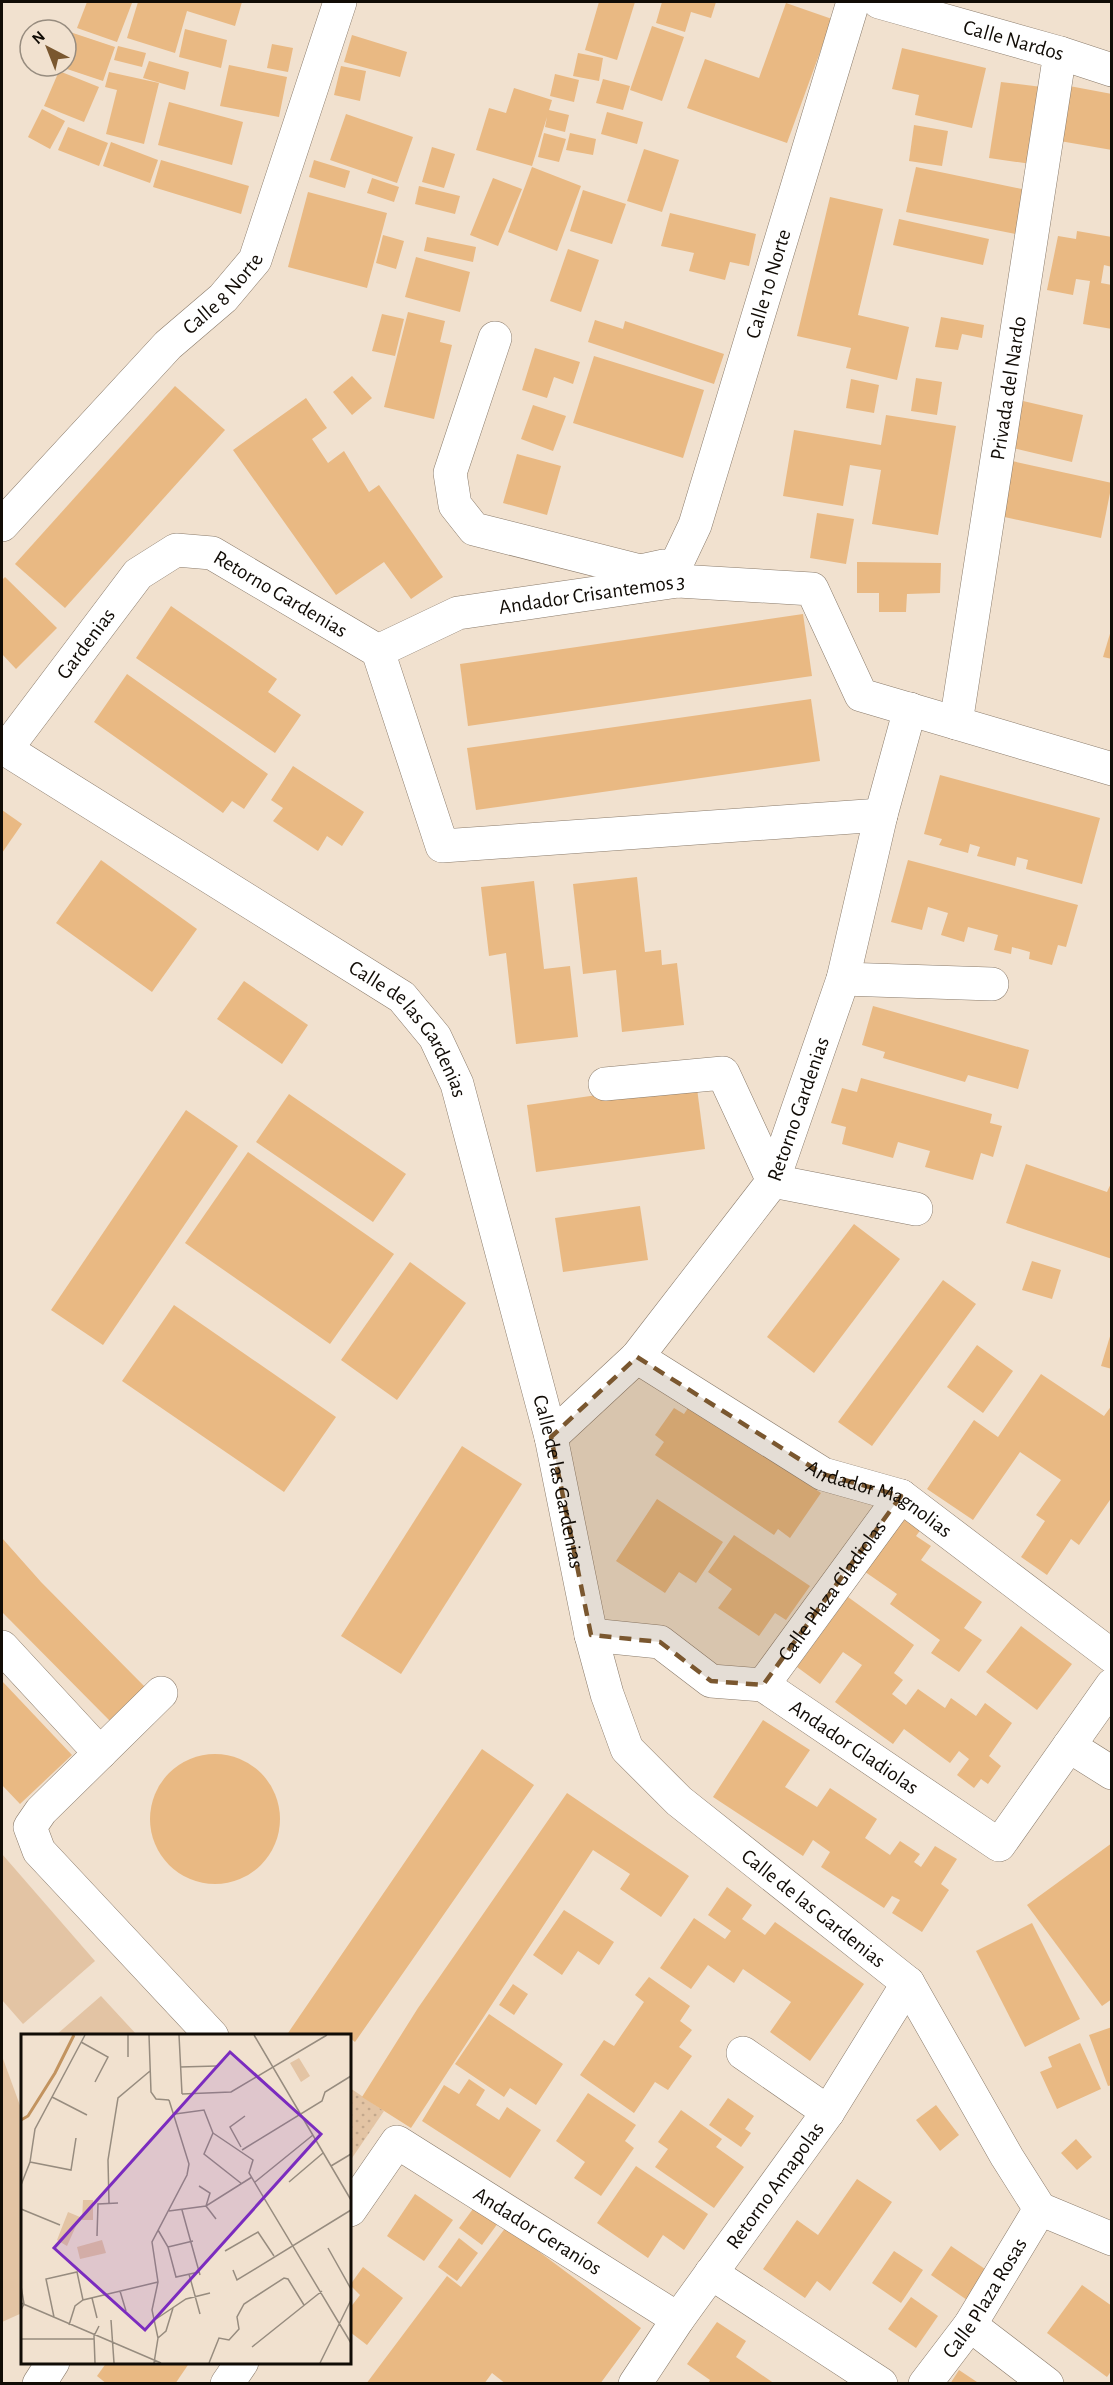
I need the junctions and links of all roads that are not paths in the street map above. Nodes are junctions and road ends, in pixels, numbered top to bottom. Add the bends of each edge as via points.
1 (340, 2) edge
2 (853, 2) edge
3 (879, 2) edge
4 (1060, 53) junction
5 (1112, 70) edge
6 (495, 338) dead end
7 (2, 525) edge
8 (176, 549) joint
9 (677, 572) junction
10 (378, 651) junction
11 (910, 709) junction
12 (956, 723) junction
13 (4, 748) edge
14 (1112, 769) edge
15 (881, 815) junction
16 (843, 979) junction
17 (992, 984) dead end
18 (605, 1084) dead end
19 (773, 1181) junction
20 (916, 1209) dead end
21 (637, 1357) junction
22 (551, 1437) junction
23 (901, 1496) junction
24 (591, 1635) junction
25 (2, 1647) edge
26 (1112, 1656) edge
27 (763, 1685) junction
28 (1112, 1685) edge
29 (161, 1693) dead end
30 (1069, 1746) junction
31 (100, 1753) junction
32 (1112, 1773) edge
33 (908, 1983) junction
34 (211, 2034) edge
35 (743, 2053) dead end
36 (828, 2112) junction
37 (351, 2209) edge
38 (1040, 2209) junction
39 (1112, 2239) edge
40 (711, 2273) junction
41 (678, 2319) junction
42 (970, 2325) junction
43 (52, 2364) edge
44 (241, 2364) edge
45 (876, 2380) edge
46 (39, 2384) edge
47 (227, 2384) edge
48 (635, 2384) edge
49 (925, 2384) edge
50 (1047, 2384) edge

1 - 7 street, Calle 8 Norte via 255,260 223,298 168,345
2 - 9 street, Calle 10 Norte via 695,525
3 - 4 street, Calle Nardos
4 - 5 street, Calle Nardos
4 - 12 street, Privada del Nardo
6 - 9 street via 450,472 455,505 474,529 640,571
8 - 10 street, Retorno Gardenias via 212,553
8 - 13 street, Gardenias via 138,574
9 - 10 street, Andador Crisantemos 3 via 458,614
9 - 11 street, Andador Crisantemos 3 via 812,589 861,694
10 - 15 street via 442,846
11 - 12 street
11 - 15 street, Retorno Gardenias
12 - 14 street
13 - 22 street, Calle de las Gardenias via 402,997 428,1029 457,1084
15 - 16 street, Retorno Gardenias
16 - 17 street
16 - 19 street, Retorno Gardenias
18 - 19 street via 723,1073
19 - 20 street
19 - 21 street, Retorno Gardenias
21 - 22 street, Retorno Gardenias
21 - 23 street, Andador Magnolias via 823,1474
22 - 24 street, Calle de las Gardenias
23 - 26 street, Andador Magnolias
23 - 27 street, Calle Plaza Gladiolas
24 - 27 street, Andador Gladiolas via 660,1642 711,1681
24 - 33 street, Calle de las Gardenias via 627,1749 679,1801
25 - 31 street
27 - 30 street, Andador Gladiolas via 999,1845
28 - 30 street
29 - 31 street
30 - 32 street
31 - 34 street via 41,1811 30,1827 39,1851
33 - 36 street, Retorno Amapolas
33 - 38 street, Calle de las Gardenias
35 - 36 street
36 - 40 street, Retorno Amapolas
37 - 41 street, Andador Geranios via 397,2142
38 - 39 street
38 - 42 street, Calle Plaza Rosas
40 - 41 street, Retorno Amapolas
40 - 45 street
41 - 48 street, Retorno Amapolas
42 - 49 street, Calle Plaza Rosas
42 - 50 street
43 - 46 street
44 - 47 street

